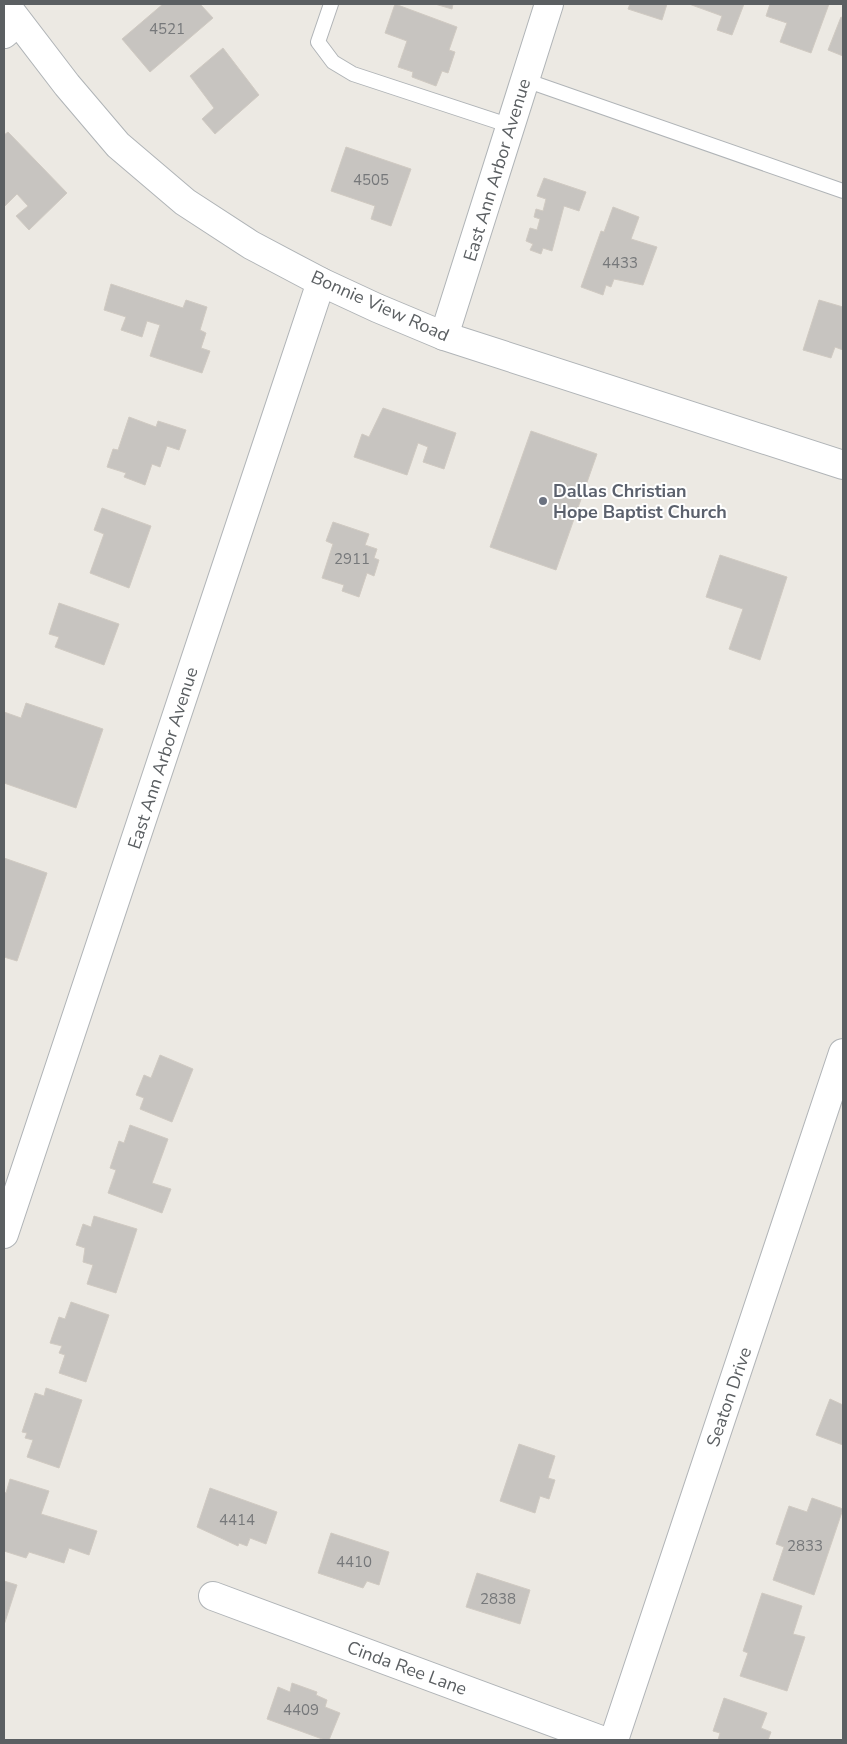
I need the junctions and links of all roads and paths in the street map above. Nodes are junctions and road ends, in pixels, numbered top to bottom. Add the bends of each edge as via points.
1 (331, 4) edge
2 (549, 4) edge
3 (9, 20) edge
4 (525, 80) junction
5 (511, 126) junction
6 (843, 191) edge
7 (321, 282) junction
8 (444, 336) junction
9 (843, 465) edge
10 (843, 1053) edge
11 (4, 1234) edge
12 (213, 1596) dead end
13 (601, 1740) edge
14 (614, 1740) edge

1 - 5 lane via 318,42 333,62 353,74
2 - 4 street, East Ann Arbor Avenue
3 - 7 street, Bonnie View Road via 118,145 185,202 251,245
4 - 5 street, East Ann Arbor Avenue
4 - 6 lane
5 - 8 street, East Ann Arbor Avenue
7 - 8 street, Bonnie View Road
7 - 11 street, East Ann Arbor Avenue
8 - 9 street, Bonnie View Road
10 - 14 street, Seaton Drive
12 - 13 street, Cinda Ree Lane

